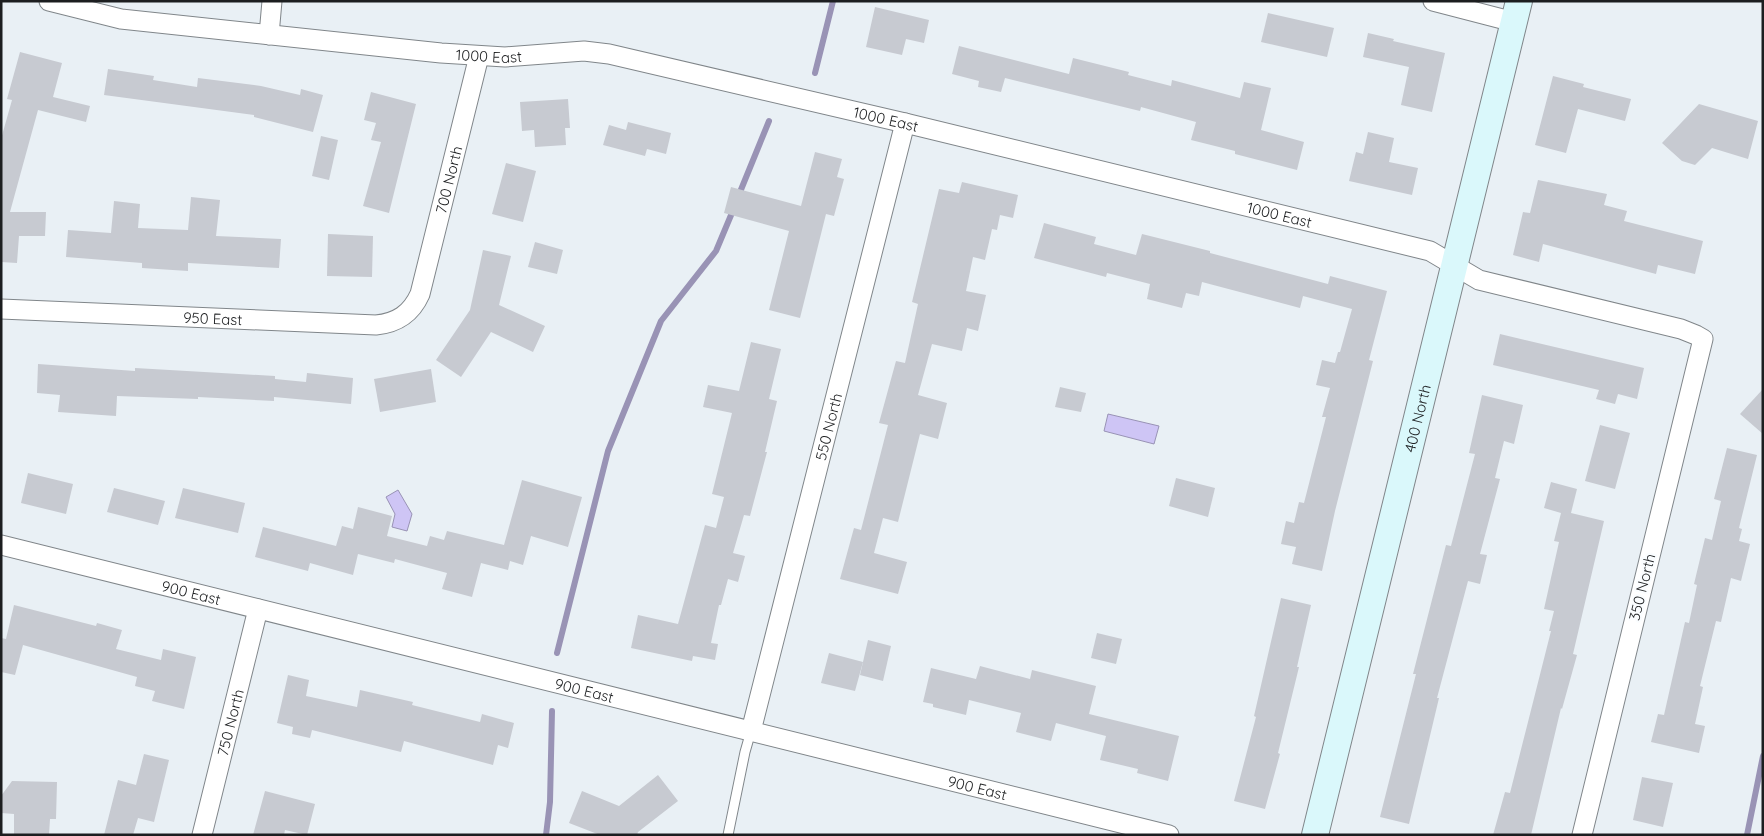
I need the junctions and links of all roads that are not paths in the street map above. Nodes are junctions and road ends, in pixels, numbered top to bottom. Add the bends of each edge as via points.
1 (49, 1) edge
2 (272, 1) edge
3 (1433, 1) edge
4 (1517, 12) edge
5 (269, 35) junction
6 (479, 56) junction
7 (905, 124) junction
8 (1454, 266) junction
9 (416, 302) joint
10 (1, 309) edge
11 (1703, 340) joint
12 (1, 545) edge
13 (258, 609) junction
14 (751, 731) junction
15 (202, 835) edge
16 (728, 835) edge
17 (1169, 835) edge
18 (1315, 835) edge
19 (1582, 835) edge

1 - 5 street, 1000 East via 121,19
2 - 5 street
3 - 4 street
4 - 8 main road, 400 North
5 - 6 street, 1000 East
6 - 7 street, 1000 East via 595,52
6 - 9 street, 700 North
7 - 8 street, 1000 East via 1430,251
7 - 14 street, 550 North
8 - 11 street, 1000 East via 1479,280 1681,330
8 - 18 main road, 400 North
9 - 10 street, 950 East via 399,320 376,325
11 - 19 street, 350 North
12 - 13 street, 900 East
13 - 14 street, 900 East
13 - 15 street, 750 North
14 - 16 lane
14 - 17 street, 900 East

